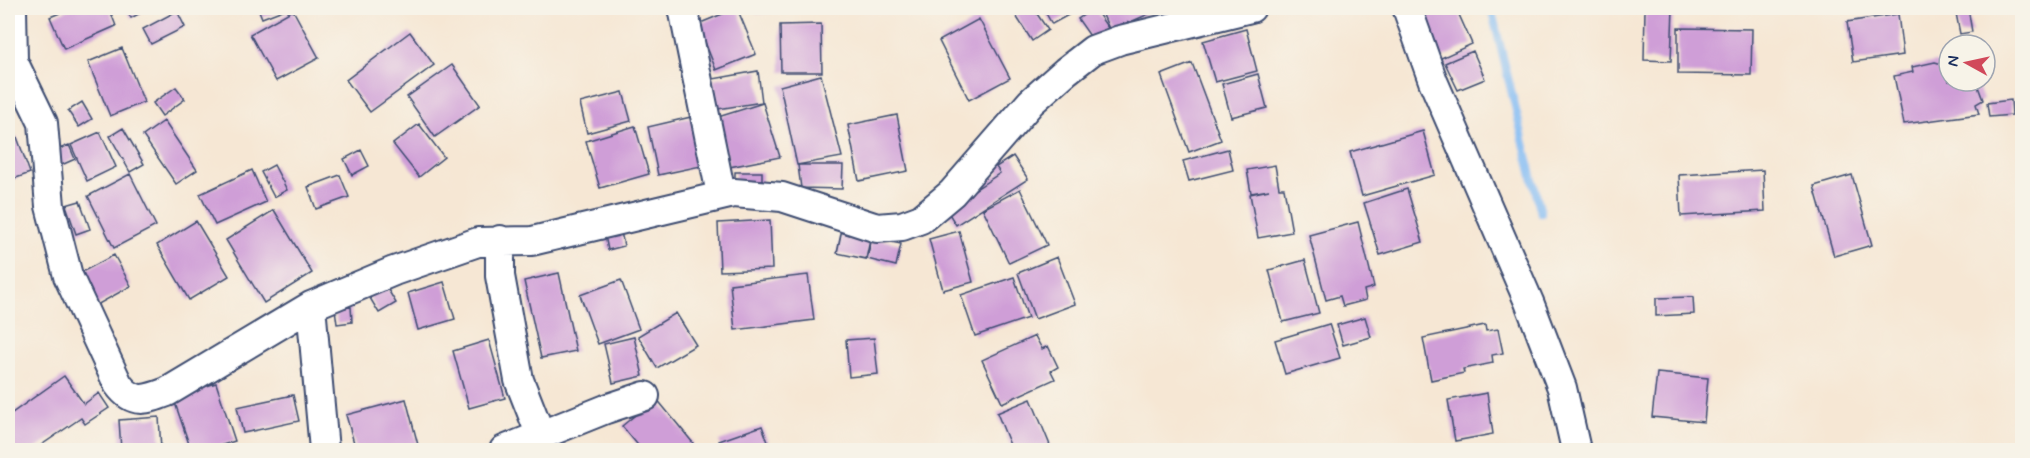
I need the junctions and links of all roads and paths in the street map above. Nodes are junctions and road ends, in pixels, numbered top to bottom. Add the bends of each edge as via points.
1 (12, 8) edge
2 (683, 8) edge
3 (1251, 8) edge
4 (1407, 8) edge
5 (721, 194) junction
6 (500, 240) junction
7 (311, 306) junction
8 (645, 396) dead end
9 (541, 436) junction
10 (324, 450) edge
11 (504, 450) edge
12 (1576, 450) edge

1 - 7 street via 13,61 43,123 50,206 68,276 125,394 143,399 167,392
2 - 5 street
3 - 5 street via 1093,50 1032,102 952,193 921,219 902,226 877,228 782,197
4 - 12 street via 1432,81 1529,302 1562,388
5 - 6 street via 532,241
6 - 7 street via 461,247
6 - 9 street via 500,276 519,380
7 - 10 street
8 - 9 street
9 - 11 street

